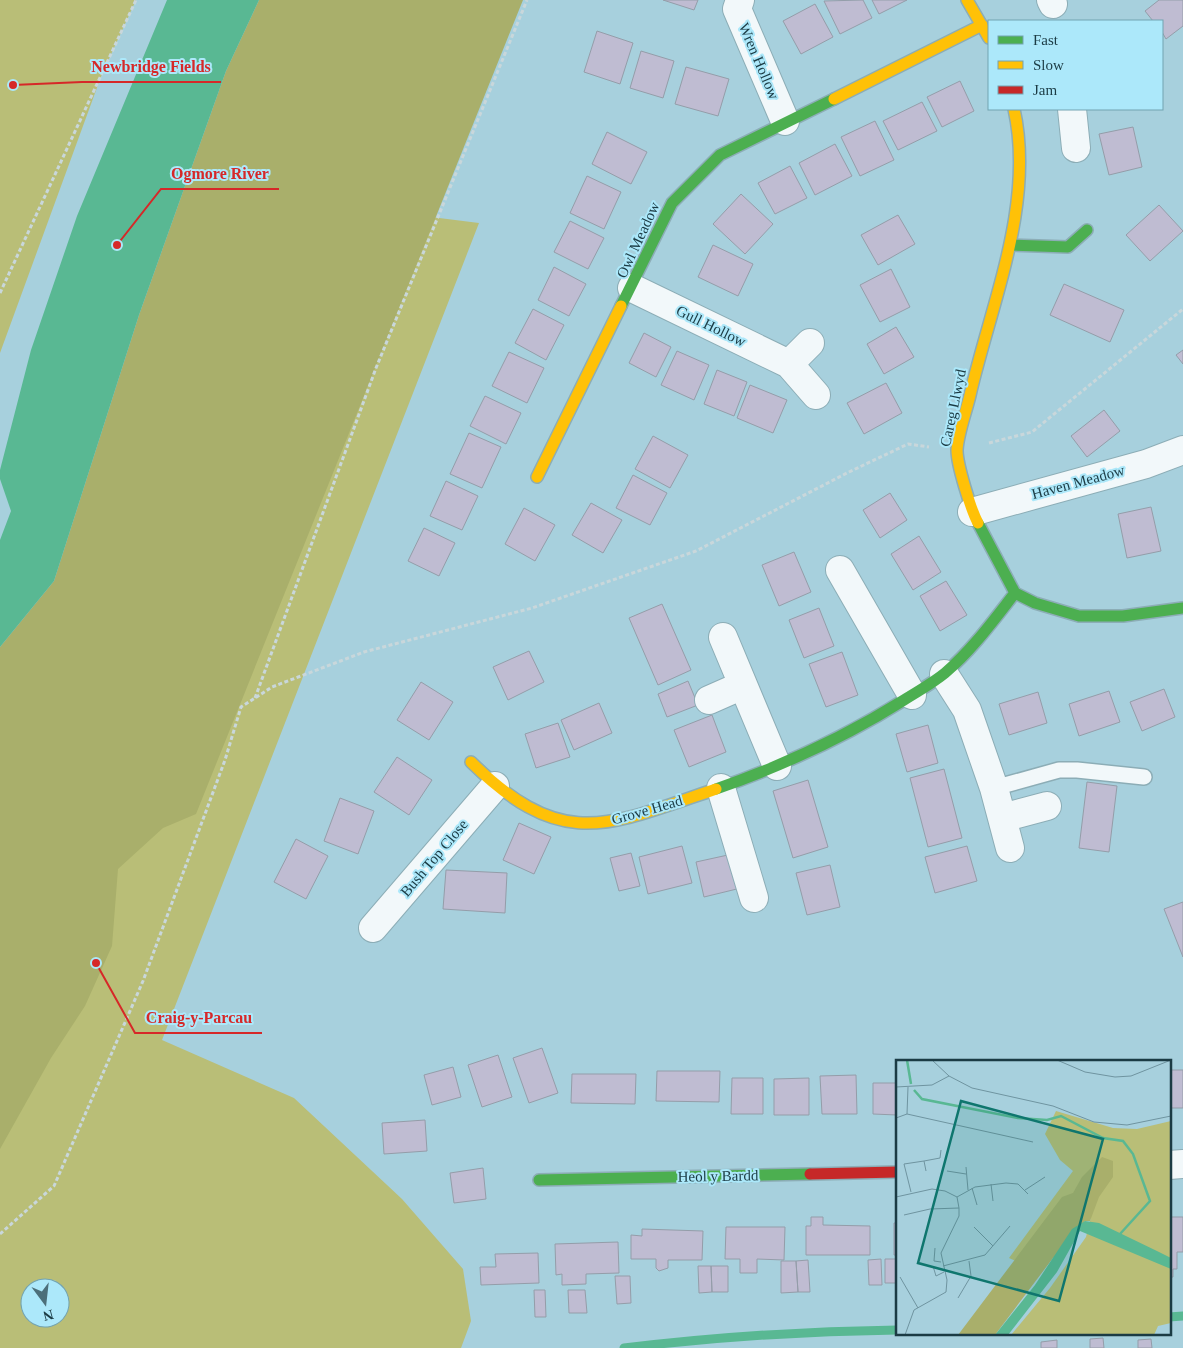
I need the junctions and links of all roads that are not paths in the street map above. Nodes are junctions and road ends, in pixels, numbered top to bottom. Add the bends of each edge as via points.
1 (740, 0) edge
2 (967, 0) edge
3 (982, 25) junction
4 (988, 36) edge
5 (1014, 110) edge
6 (1072, 110) edge
7 (785, 121) junction
8 (1076, 148) dead end
9 (1087, 230) dead end
10 (1011, 245) junction
11 (632, 288) junction
12 (810, 343) dead end
13 (790, 364) junction
14 (816, 395) dead end
15 (1183, 450) edge
16 (537, 477) dead end
17 (972, 512) junction
18 (840, 570) dead end
19 (1015, 593) junction
20 (1183, 608) edge
21 (723, 638) dead end
22 (944, 674) junction
23 (743, 685) junction
24 (912, 695) junction
25 (709, 700) dead end
26 (471, 762) dead end
27 (777, 766) junction
28 (1144, 777) dead end
29 (495, 786) junction
30 (721, 788) junction
31 (994, 788) junction
32 (1047, 806) dead end
33 (1002, 818) junction
34 (1010, 848) dead end
35 (754, 898) dead end
36 (373, 928) dead end
37 (1183, 1164) edge
38 (1170, 1165) edge
39 (896, 1172) edge
40 (539, 1180) dead end

1 - 7 street, Wren Hollow via 737,9
2 - 3 street
3 - 4 street
3 - 7 street, Owl Meadow
5 - 10 street, Careg Llwyd via 1018,122 1019,189
6 - 8 street
7 - 11 street, Owl Meadow via 720,155 672,203
9 - 10 street via 1068,247
10 - 17 street, Careg Llwyd via 984,336 957,451
11 - 13 street, Gull Hollow
11 - 16 street, Owl Meadow
12 - 13 street
13 - 14 street, Gull Hollow
15 - 17 street, Haven Meadow via 1146,464
17 - 19 street, Careg Llwyd
18 - 24 street
19 - 20 street via 1035,603 1079,616 1123,616
19 - 22 street, Grove Head via 978,640
21 - 23 street
22 - 24 street, Grove Head
22 - 31 street via 967,710
23 - 25 street
23 - 27 street
24 - 27 street, Grove Head via 868,723
26 - 29 street, Grove Head
27 - 30 street, Grove Head
28 - 31 lane via 1059,770
29 - 30 street, Grove Head via 530,811 570,823 611,822
29 - 36 street, Bush Top Close
30 - 35 street
31 - 33 street
32 - 33 street
33 - 34 street
37 - 38 street
39 - 40 street, Heol y Bardd

